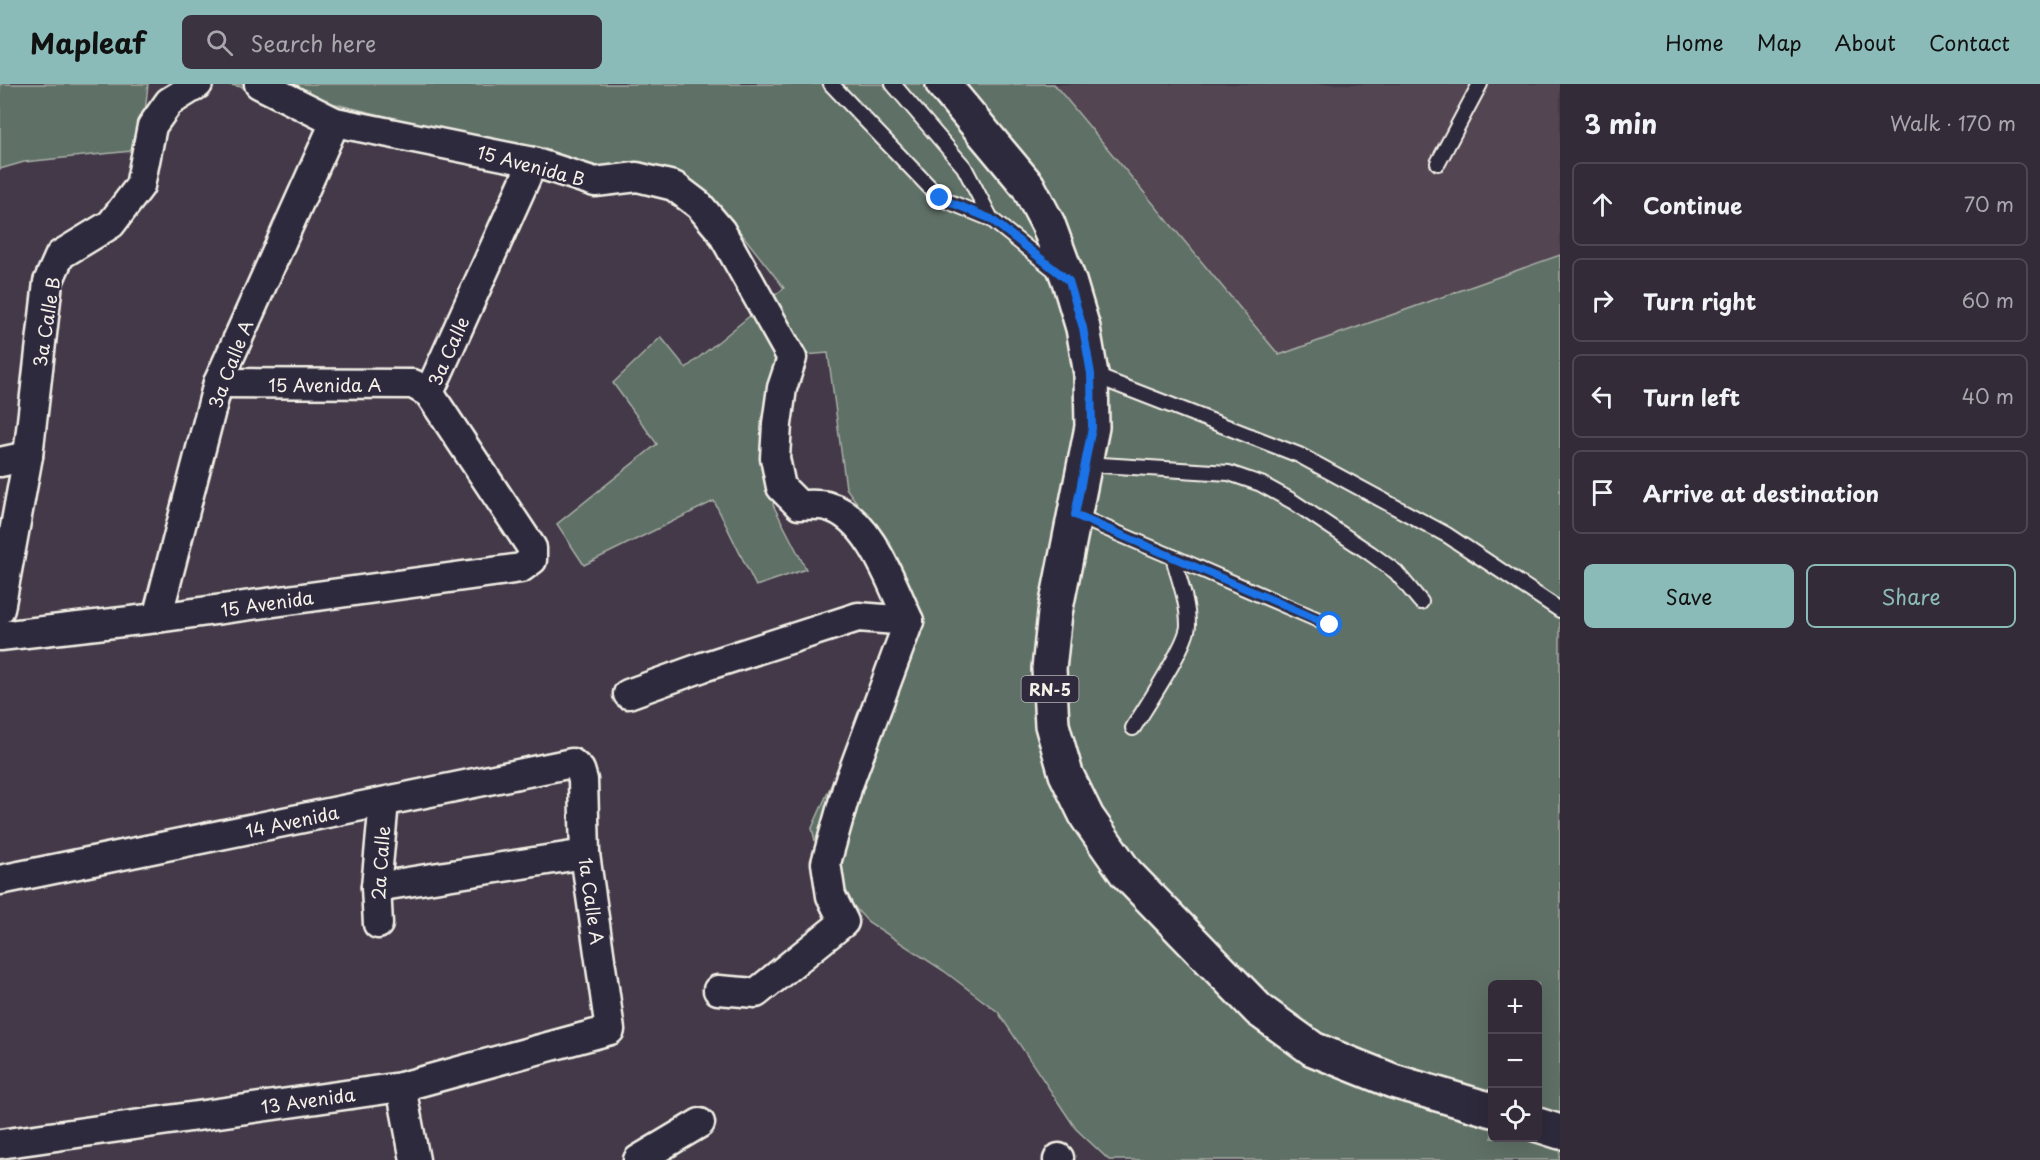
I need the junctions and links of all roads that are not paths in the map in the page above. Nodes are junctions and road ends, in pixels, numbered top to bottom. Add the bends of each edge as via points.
1 (259, 84) edge
2 (831, 84) edge
3 (893, 84) edge
4 (944, 84) edge
5 (1480, 84) edge
6 (193, 86) edge
7 (335, 122) junction
8 (533, 162) junction
9 (1438, 163) dead end
10 (991, 219) junction
11 (1069, 281) junction
12 (1091, 374) junction
13 (218, 383) junction
14 (429, 393) junction
15 (28, 456) junction
16 (0, 462) edge
17 (1085, 464) junction
18 (1075, 515) junction
19 (1173, 556) junction
20 (532, 560) joint
21 (1421, 602) dead end
22 (0, 609) edge
23 (1560, 610) edge
24 (157, 618) junction
25 (909, 621) junction
26 (1330, 625) dead end
27 (0, 636) edge
28 (628, 694) dead end
29 (1133, 728) dead end
30 (580, 770) joint
31 (384, 801) junction
32 (585, 854) junction
33 (0, 880) edge
34 (376, 887) junction
35 (378, 924) dead end
36 (718, 990) dead end
37 (610, 1030) joint
38 (401, 1087) junction
39 (1488, 1109) edge
40 (700, 1123) dead end
41 (1542, 1126) edge
42 (1560, 1132) edge
43 (0, 1144) edge
44 (414, 1160) edge
45 (638, 1160) edge

1 - 7 street, 15 Avenida B
2 - 10 lane via 940,198
3 - 10 lane via 964,167
4 - 11 main road, RN-5 via 1028,186 1048,224
5 - 9 lane
6 - 15 street, 3a Calle B via 169,102 152,126 140,186 111,224 60,255 48,282
7 - 8 street, 15 Avenida B
7 - 13 street, 3a Calle A
8 - 14 street, 3a Calle
8 - 25 street, 15 Avenida B via 595,182 637,177 674,186 699,205 721,231 792,358 782,388 777,424 775,458 781,486 799,505 828,506 855,521 875,549
10 - 11 lane
11 - 12 main road, RN-5
12 - 17 main road, RN-5 via 1092,428
12 - 23 lane via 1299,454 1447,535
13 - 14 street, 15 Avenida A via 412,384
13 - 24 street, 3a Calle A
14 - 20 street, 3a Calle via 532,548
15 - 16 street
15 - 22 street, 3a Calle B
17 - 18 main road, RN-5
17 - 21 lane via 1228,473 1261,484 1396,572
18 - 19 lane
18 - 39 main road, RN-5 via 1055,613 1049,669 1052,725 1066,774 1087,817 1126,873 1259,1010 1313,1049 1393,1081
19 - 26 lane
19 - 29 lane via 1188,611 1188,628
20 - 24 street, 15 Avenida via 521,568
24 - 27 street, 15 Avenida
25 - 28 street via 858,617
25 - 36 street via 848,784 826,863 831,896 844,922 756,993
30 - 31 street, 14 Avenida via 572,763
30 - 32 street, 1a Calle A
31 - 33 street, 14 Avenida
31 - 34 street, 2a Calle
32 - 34 street
32 - 37 street, 1a Calle A
34 - 35 street, 2a Calle
37 - 38 street, 13 Avenida
38 - 43 street, 13 Avenida
38 - 44 street
40 - 45 street
41 - 42 main road

